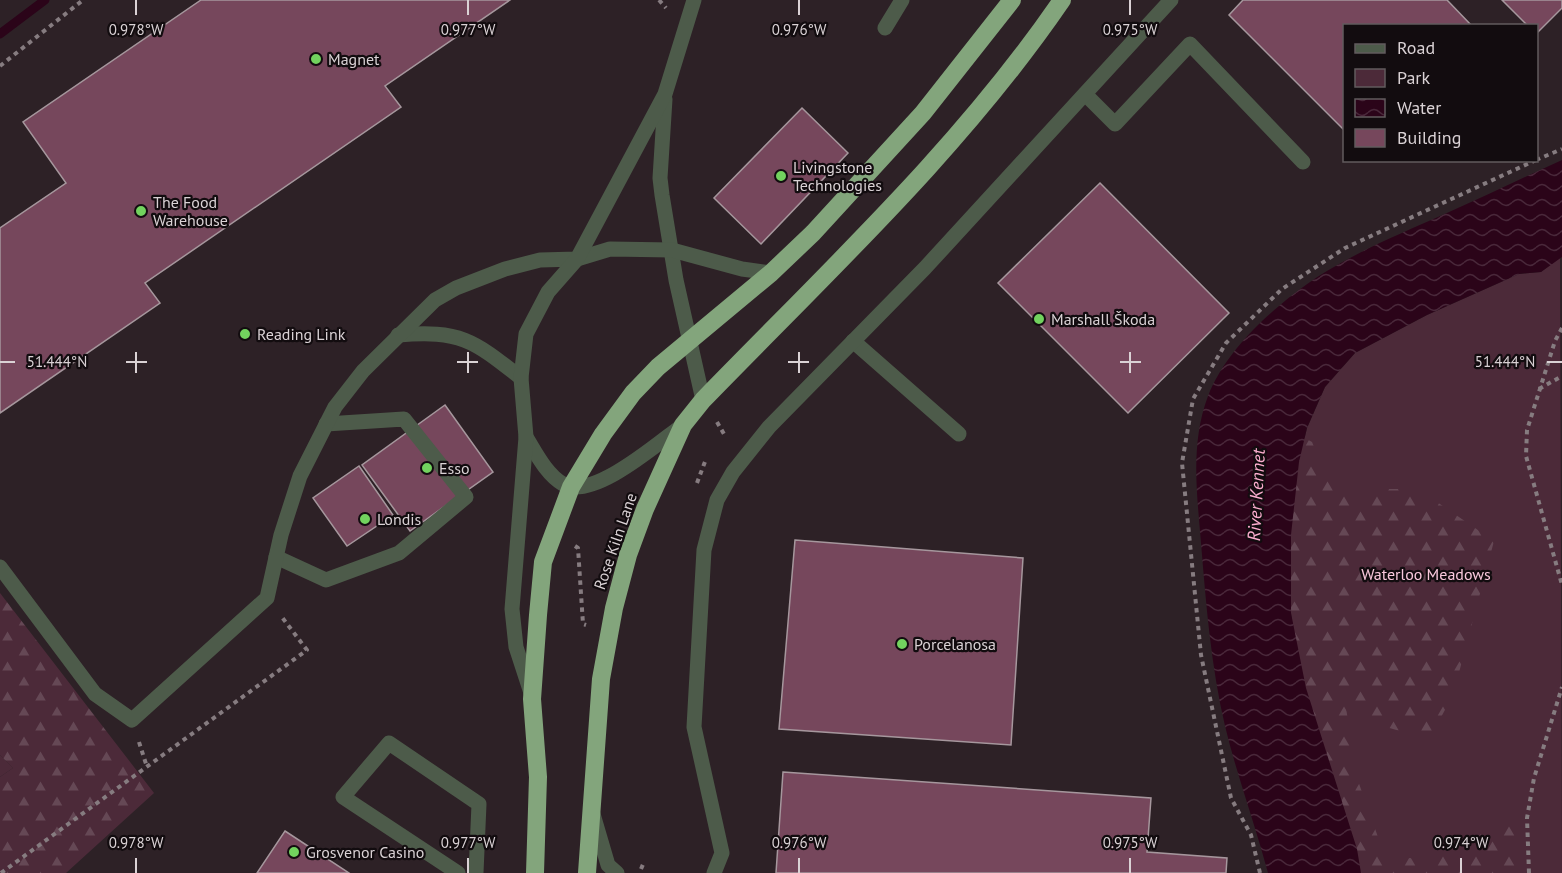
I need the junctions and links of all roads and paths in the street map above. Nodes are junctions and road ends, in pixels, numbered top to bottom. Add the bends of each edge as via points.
1 (83, 0) edge
2 (659, 0) edge
3 (694, 0) edge
4 (902, 0) edge
5 (1012, 0) edge
6 (1062, 0) edge
7 (1171, 0) edge
8 (670, 12) dead end
9 (885, 28) dead end
10 (0, 66) edge
11 (665, 93) junction
12 (1085, 93) junction
13 (1562, 149) edge
14 (1538, 159) edge
15 (1303, 162) dead end
16 (1532, 162) edge
17 (672, 250) junction
18 (577, 259) junction
19 (771, 273) junction
20 (1562, 328) edge
21 (398, 335) junction
22 (689, 340) junction
23 (854, 341) junction
24 (1562, 376) edge
25 (521, 378) junction
26 (1538, 389) junction
27 (703, 400) junction
28 (326, 424) junction
29 (683, 425) junction
30 (959, 434) dead end
31 (526, 437) junction
32 (571, 487) junction
33 (578, 548) dead end
34 (276, 557) junction
35 (0, 567) edge
36 (1562, 585) edge
37 (267, 598) junction
38 (583, 624) dead end
39 (1562, 687) edge
40 (532, 699) junction
41 (591, 808) junction
42 (1, 873) edge
43 (458, 873) edge
44 (476, 873) edge
45 (535, 873) edge
46 (587, 873) edge
47 (616, 873) edge
48 (714, 873) edge
49 (1260, 873) edge
50 (1529, 873) edge

1 - 10 path
2 - 8 path
3 - 11 street
4 - 9 street
5 - 19 highway via 923,113
6 - 27 highway via 962,128 861,240
7 - 12 street
11 - 17 street via 660,178
11 - 18 street
12 - 15 street via 1115,124 1190,44
12 - 23 street
13 - 14 path
16 - 49 path via 1345,248 1282,289 1226,343 1193,399 1182,463 1201,655 1231,798 1251,835
17 - 18 street via 610,249
17 - 19 street
17 - 22 street
18 - 21 street via 540,260 485,275 435,300
18 - 25 street via 536,311 526,334
19 - 22 highway
20 - 26 path
21 - 25 street via 448,334 468,340
21 - 28 street via 363,371
22 - 27 street
22 - 32 highway via 633,393
23 - 30 street
23 - 48 street via 769,427 733,472 715,505 704,550 694,727 722,852
24 - 26 path
25 - 31 street
26 - 36 path via 1527,430 1527,456
27 - 29 highway
28 - 34 street via 300,476
28 - 34 street via 404,419 466,497 399,552 326,580
29 - 32 street, Rose Kiln Lane via 609,477
29 - 41 highway, Rose Kiln Lane via 645,509 614,608 601,679
31 - 32 street via 552,475
31 - 40 street via 512,609 516,647
32 - 40 highway via 543,562
33 - 38 path
34 - 37 street
35 - 37 street via 95,694 132,720
37 - 42 path via 307,650
39 - 50 path via 1534,778 1527,818
40 - 45 highway via 538,777
41 - 46 highway, Rose Kiln Lane
41 - 47 street via 608,865
43 - 44 street via 343,797 389,743 480,804

